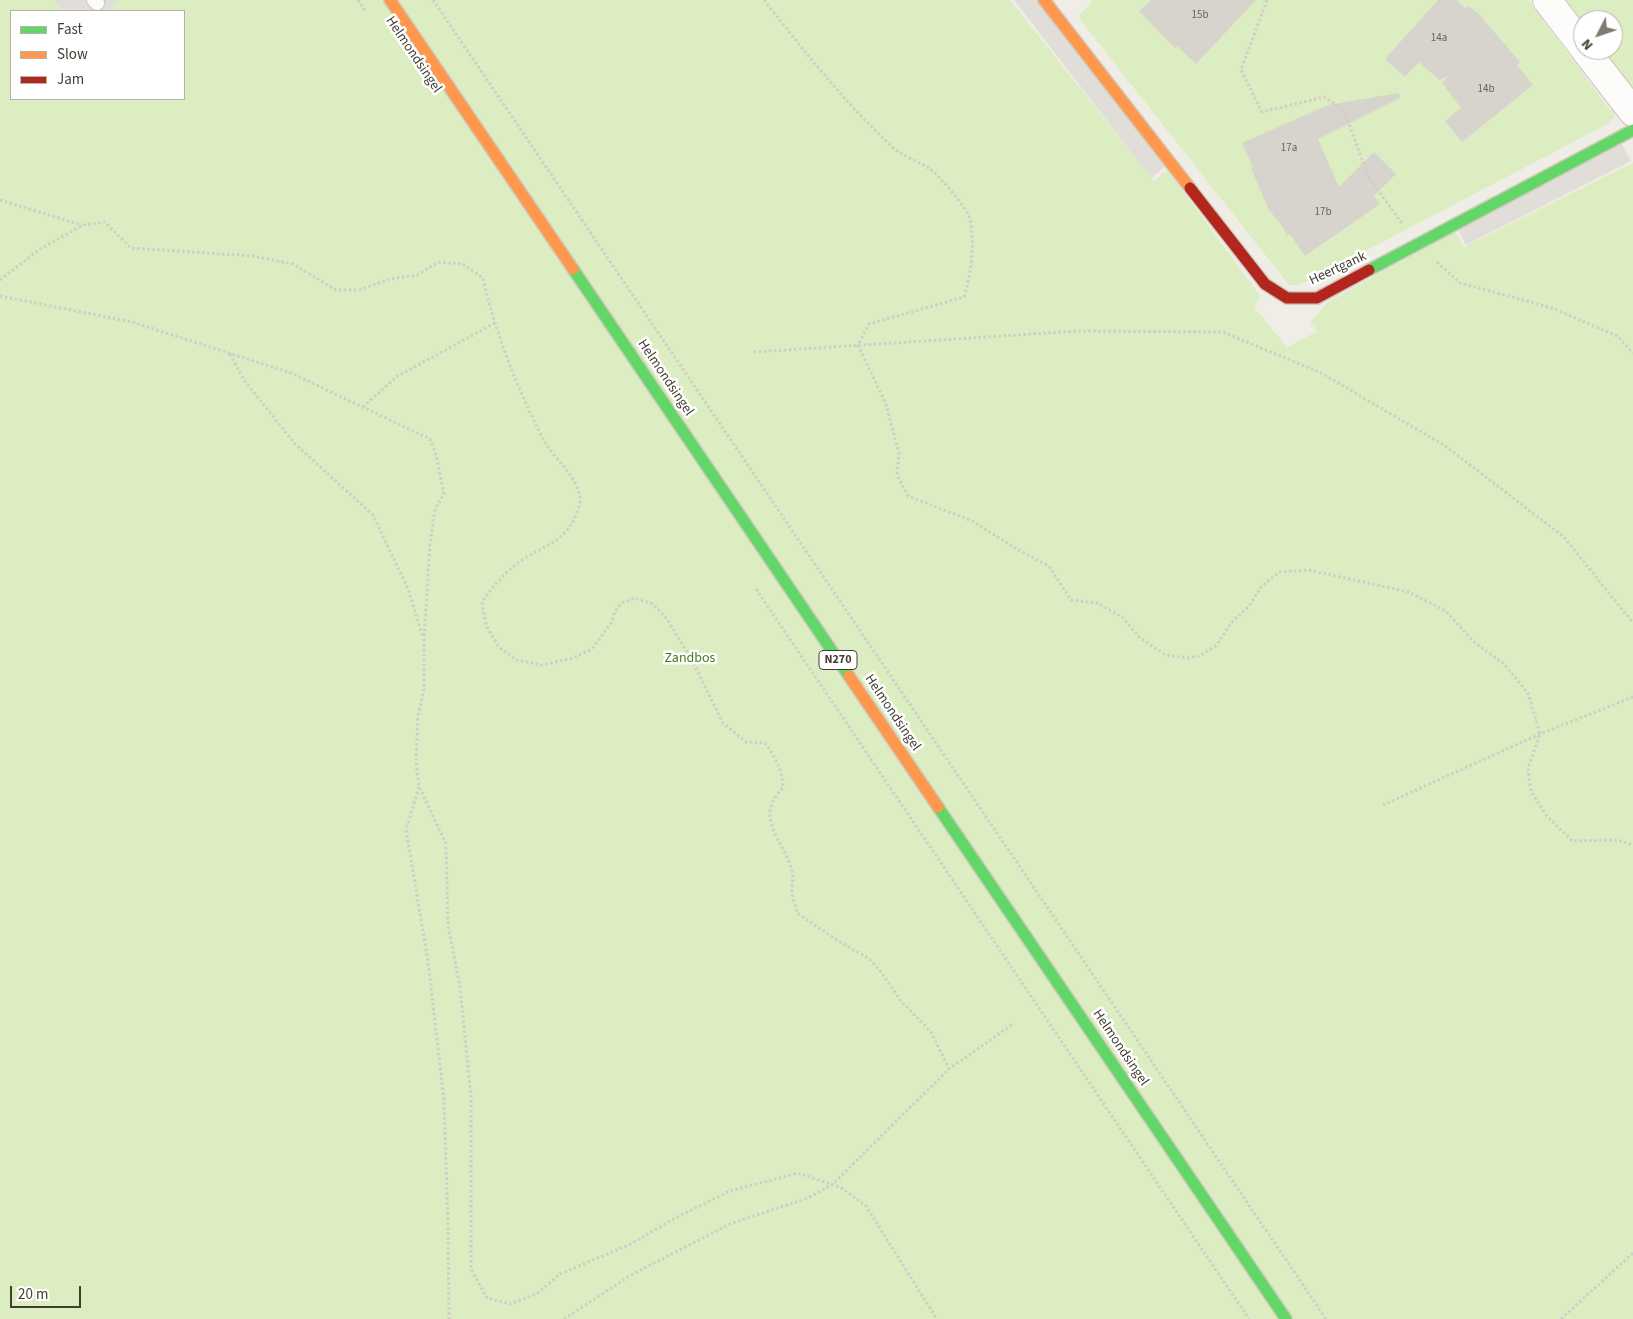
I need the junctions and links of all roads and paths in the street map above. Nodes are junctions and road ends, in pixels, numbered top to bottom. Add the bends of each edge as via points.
1 (358, 0) edge
2 (390, 0) edge
3 (433, 0) edge
4 (764, 0) edge
5 (1044, 0) edge
6 (1267, 0) edge
7 (1547, 0) edge
8 (369, 16) dead end
9 (1573, 34) edge
10 (1593, 60) edge
11 (1633, 112) edge
12 (1633, 130) edge
13 (0, 200) edge
14 (83, 225) junction
15 (1418, 245) junction
16 (0, 280) edge
17 (0, 296) edge
18 (495, 323) junction
19 (858, 345) junction
20 (754, 352) dead end
21 (230, 353) junction
22 (1633, 353) edge
23 (363, 407) junction
24 (754, 585) dead end
25 (1633, 623) edge
26 (424, 640) junction
27 (1633, 697) edge
28 (1540, 734) junction
29 (419, 786) junction
30 (1382, 805) dead end
31 (1633, 845) edge
32 (1013, 1024) dead end
33 (949, 1069) junction
34 (833, 1184) junction
35 (1633, 1253) edge
36 (449, 1319) edge
37 (564, 1319) edge
38 (937, 1319) edge
39 (1250, 1319) edge
40 (1286, 1319) edge
41 (1326, 1319) edge
42 (1561, 1319) edge

1 - 8 path, Helmondsingel
2 - 40 main road, Helmondsingel / N270
3 - 41 path, Helmondsingel
4 - 19 path via 814,62 890,146 934,172 968,214 972,260 964,296 869,324
5 - 15 main road, Heertgank via 1265,284 1287,298 1317,298
6 - 15 path via 1241,70 1262,112 1324,97 1344,110 1368,176
7 - 9 street
10 - 11 street
12 - 15 main road, Heertgank
13 - 14 path
14 - 16 path via 40,249
14 - 18 path via 105,222 131,248 253,256 293,264 336,290 359,290 390,279 416,275 439,262 463,264 483,278
15 - 22 path via 1460,283 1552,308 1617,336
17 - 21 path via 132,322
18 - 23 path via 396,377
18 - 33 path via 518,387 543,440 573,478 580,500 571,525 557,541 520,561 497,581 482,602 486,625 498,646 516,660 542,665 573,658 592,649 611,624 622,602 634,598 653,604 667,619 692,660 722,723 746,742 765,743 778,761 783,788 773,797 769,812 773,830 792,872 792,894 797,913 868,958 901,1002 930,1032
19 - 20 path
19 - 25 path via 1078,331 1223,332 1321,373 1444,445 1564,537
19 - 28 path via 886,404 899,454 897,475 908,496 972,521 1048,566 1071,600 1097,603 1122,617 1140,638 1166,655 1200,656 1217,645 1261,587 1278,572 1309,570 1409,592 1446,611 1474,642 1504,664 1528,692
21 - 23 path via 291,373
21 - 26 path via 244,380 295,444 373,516 408,589
23 - 26 path via 430,439 436,451 444,494 435,510 430,544
24 - 39 path
26 - 29 path via 424,688 418,716 416,762
27 - 28 path
28 - 30 path
28 - 31 path via 1528,768 1531,791 1546,815 1572,841 1617,840
29 - 34 path via 446,844 448,925 460,987 471,1096 471,1269 487,1298 511,1304 538,1293 560,1274 631,1244 730,1191 798,1173
29 - 36 path via 406,830 428,961 444,1100
32 - 33 path
33 - 34 path
34 - 37 path via 808,1198 730,1224 631,1275
34 - 38 path via 866,1206
35 - 42 path

